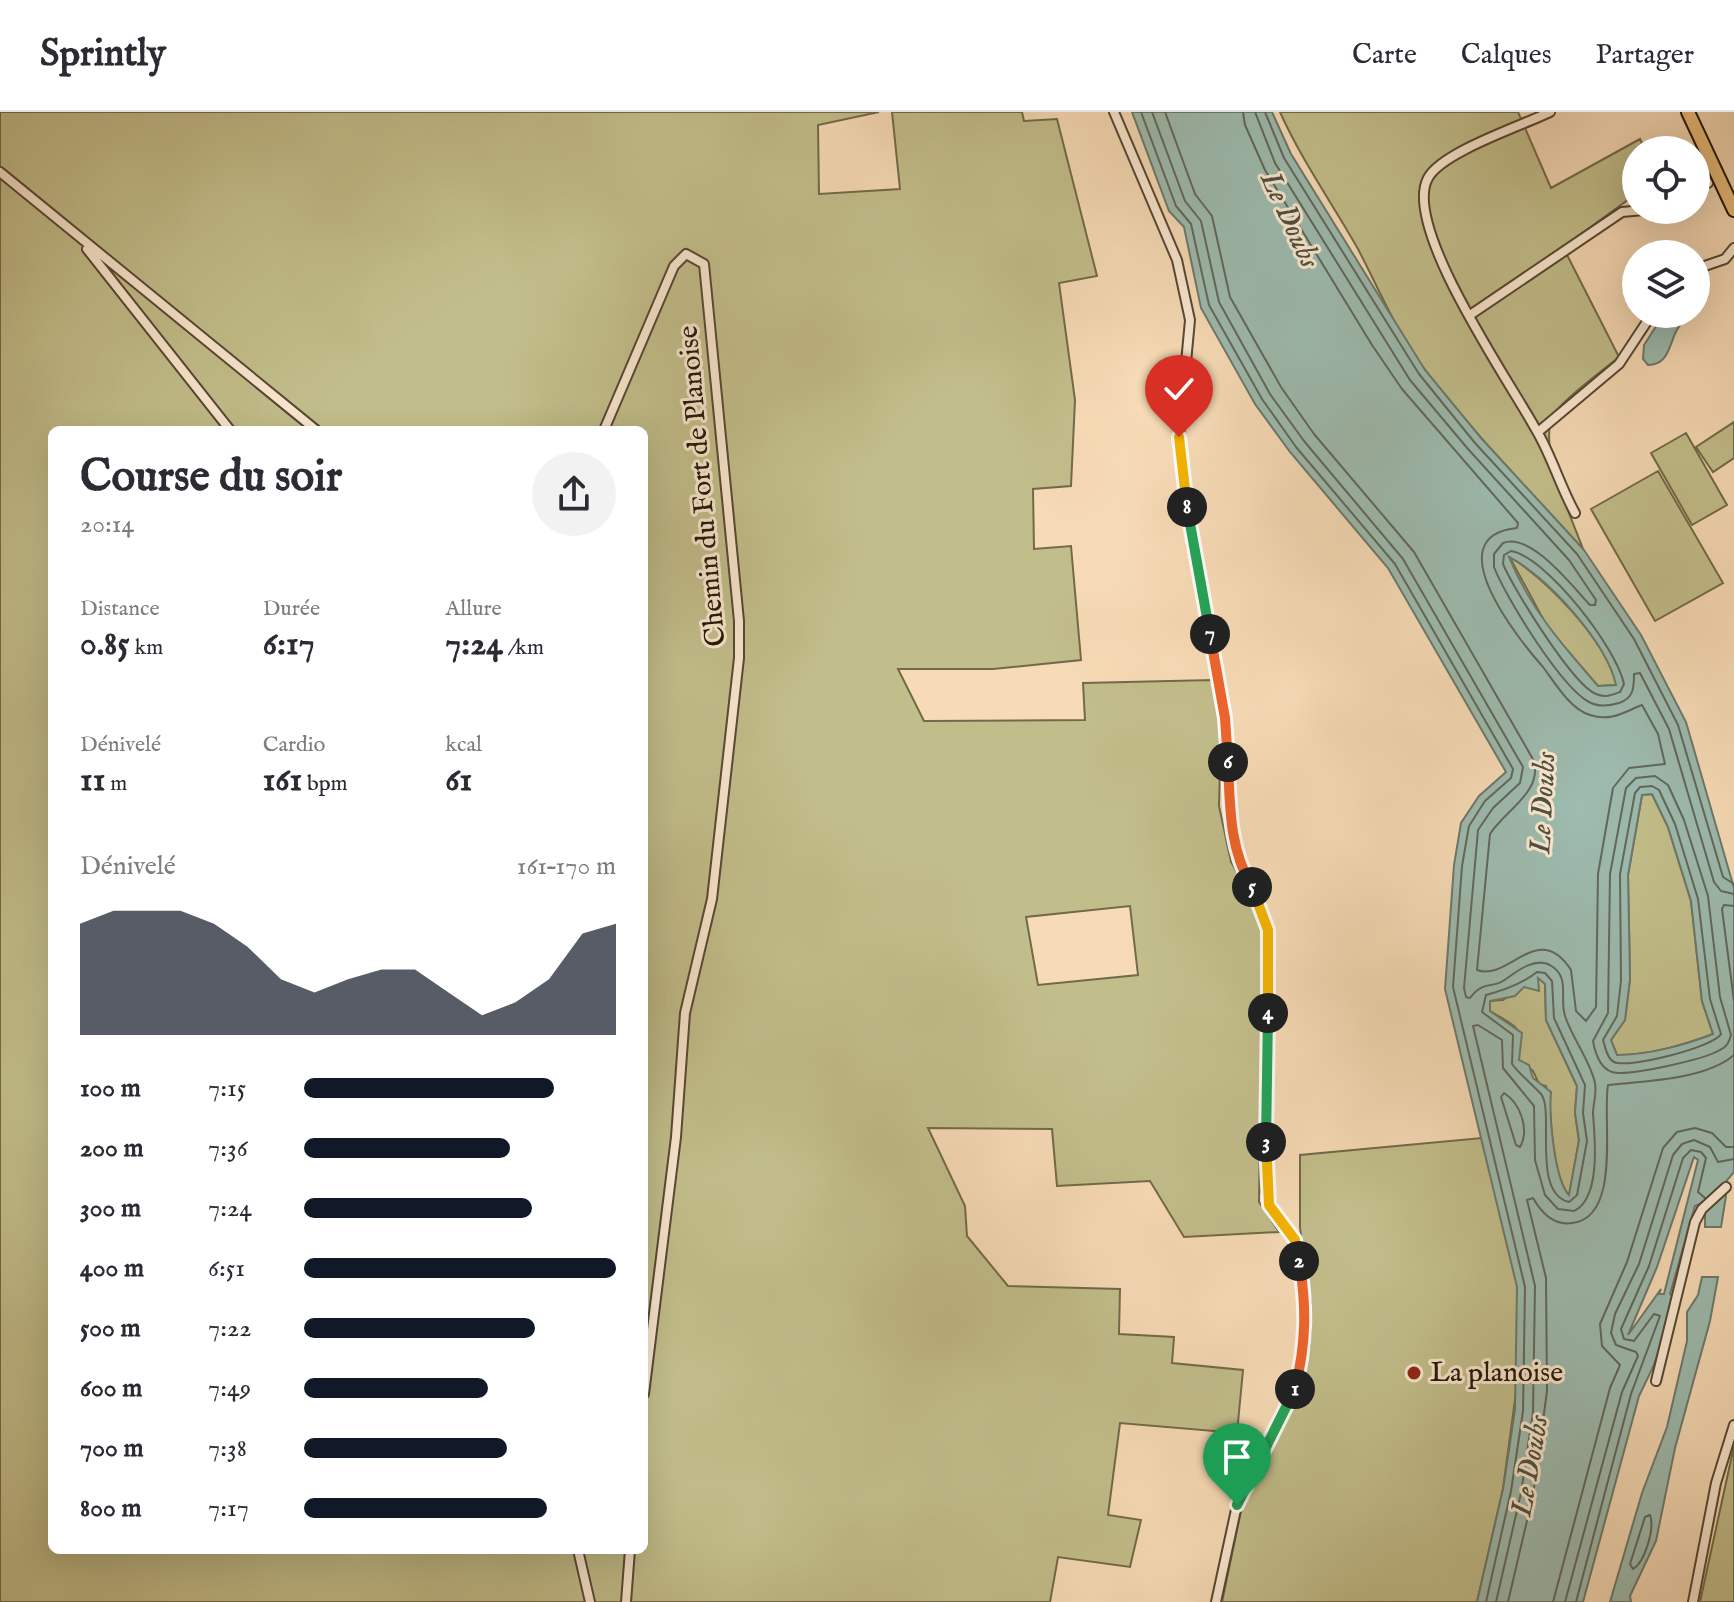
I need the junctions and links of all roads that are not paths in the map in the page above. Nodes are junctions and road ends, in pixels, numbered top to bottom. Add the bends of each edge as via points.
1 (1114, 112) edge
2 (1550, 112) edge
3 (1688, 112) edge
4 (0, 172) edge
5 (1734, 210) edge
6 (1622, 212) edge
7 (78, 237) junction
8 (1734, 248) edge
9 (1710, 264) edge
10 (1470, 315) junction
11 (1643, 328) edge
12 (227, 426) edge
13 (311, 426) edge
14 (606, 426) edge
15 (1538, 432) junction
16 (1575, 513) dead end
17 (1726, 1187) dead end
18 (648, 1362) edge
19 (1656, 1381) dead end
20 (1734, 1425) edge
21 (579, 1554) edge
22 (630, 1554) edge
23 (590, 1602) edge
24 (626, 1602) edge
25 (1216, 1602) edge
26 (1693, 1602) edge

1 - 25 street via 1177,260 1190,320 1179,437 1182,473 1225,718 1230,822 1240,865 1268,930 1266,1191 1277,1219 1295,1240 1306,1304 1305,1344 1295,1389 1237,1505
2 - 10 street via 1456,156 1434,169 1426,181 1423,214 1442,265
3 - 5 main road
4 - 7 street
6 - 10 street
7 - 12 street
7 - 13 street
8 - 9 street via 1725,259
10 - 15 street
11 - 15 street via 1619,364
14 - 18 street, Chemin du Fort de Planoise via 674,266 686,254 694,255 704,264 714,339 739,658 712,899 685,1013 676,1137
15 - 16 street
17 - 19 street via 1695,1222
20 - 26 street via 1716,1483
21 - 23 street
22 - 24 street

